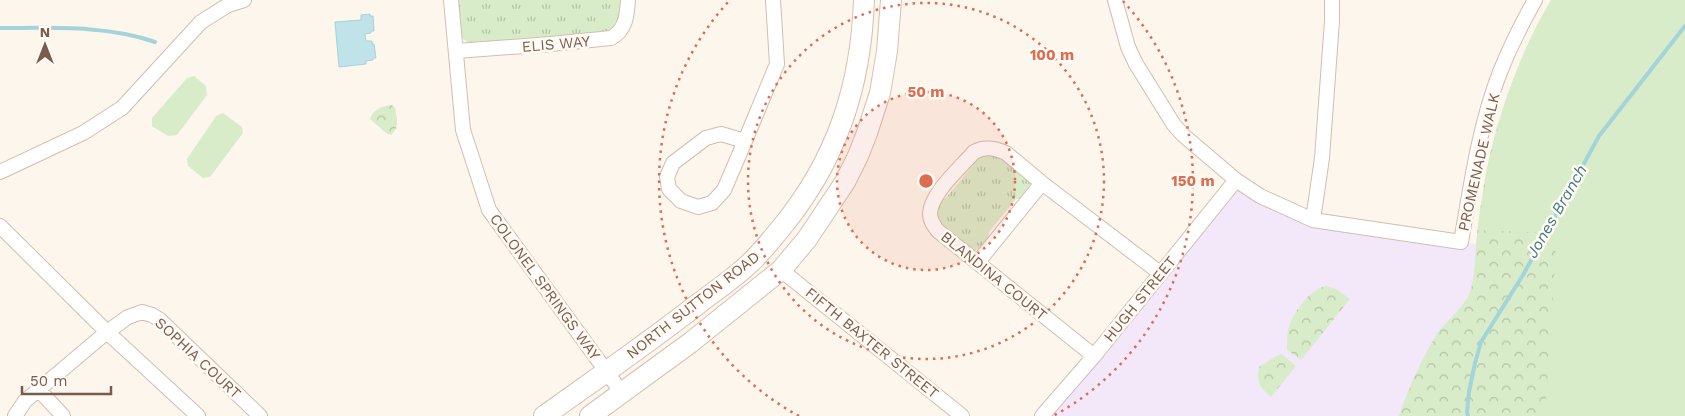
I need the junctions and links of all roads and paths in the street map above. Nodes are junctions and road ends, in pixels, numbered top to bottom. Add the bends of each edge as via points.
1 (244, 0) edge
2 (451, 0) edge
3 (628, 0) edge
4 (773, 0) edge
5 (864, 0) edge
6 (890, 0) edge
7 (1115, 0) edge
8 (1332, 0) edge
9 (1535, 0) edge
10 (456, 51) junction
11 (745, 141) junction
12 (0, 172) edge
13 (1236, 180) junction
14 (1042, 183) junction
15 (1313, 220) junction
16 (1, 229) edge
17 (978, 262) junction
18 (781, 270) junction
19 (1160, 273) junction
20 (107, 332) junction
21 (1094, 356) junction
22 (607, 371) junction
23 (38, 390) junction
24 (622, 393) junction
25 (15, 416) edge
26 (63, 416) edge
27 (198, 416) edge
28 (260, 416) edge
29 (544, 416) edge
30 (590, 416) edge
31 (962, 416) edge
32 (1042, 416) edge

1 - 12 street via 228,5 201,22 122,108 83,133
2 - 10 street, COLONEL SPRINGS WAY
3 - 10 street, ELIS WAY via 624,25 611,38
4 - 11 street via 777,64
5 - 22 main road, NORTH SUTTON ROAD via 859,59 850,100 826,160 804,197 749,264
6 - 18 main road, NORTH SUTTON ROAD via 880,93 858,156 835,199
7 - 13 street via 1136,64 1174,125
8 - 15 street via 1322,158
9 - 15 street, PROMENADE WALK via 1500,71 1474,169 1461,242
10 - 22 street, COLONEL SPRINGS WAY via 463,130 489,210
11 - 11 street via 724,190 712,203 698,207 680,201 669,189 667,177 673,164 706,138 721,134
13 - 15 street via 1260,196
13 - 19 street, HUGH STREET
14 - 17 street
14 - 17 street, BLANDINA COURT via 1006,153 982,148 974,152 934,198 930,213 932,223
14 - 19 street, BLANDINA COURT
16 - 20 street
17 - 21 street, BLANDINA COURT
18 - 24 main road, NORTH SUTTON ROAD
18 - 31 street, FIFTH BAXTER STREET
19 - 21 street, HUGH STREET
20 - 23 street, SOPHIA COURT
20 - 27 street
20 - 28 street, SOPHIA COURT via 133,314 152,315
21 - 32 street, HUGH STREET
22 - 24 street, COLONEL SPRINGS WAY
22 - 29 main road, NORTH SUTTON ROAD
23 - 25 street, SOPHIA COURT
23 - 26 street
24 - 30 main road, NORTH SUTTON ROAD

